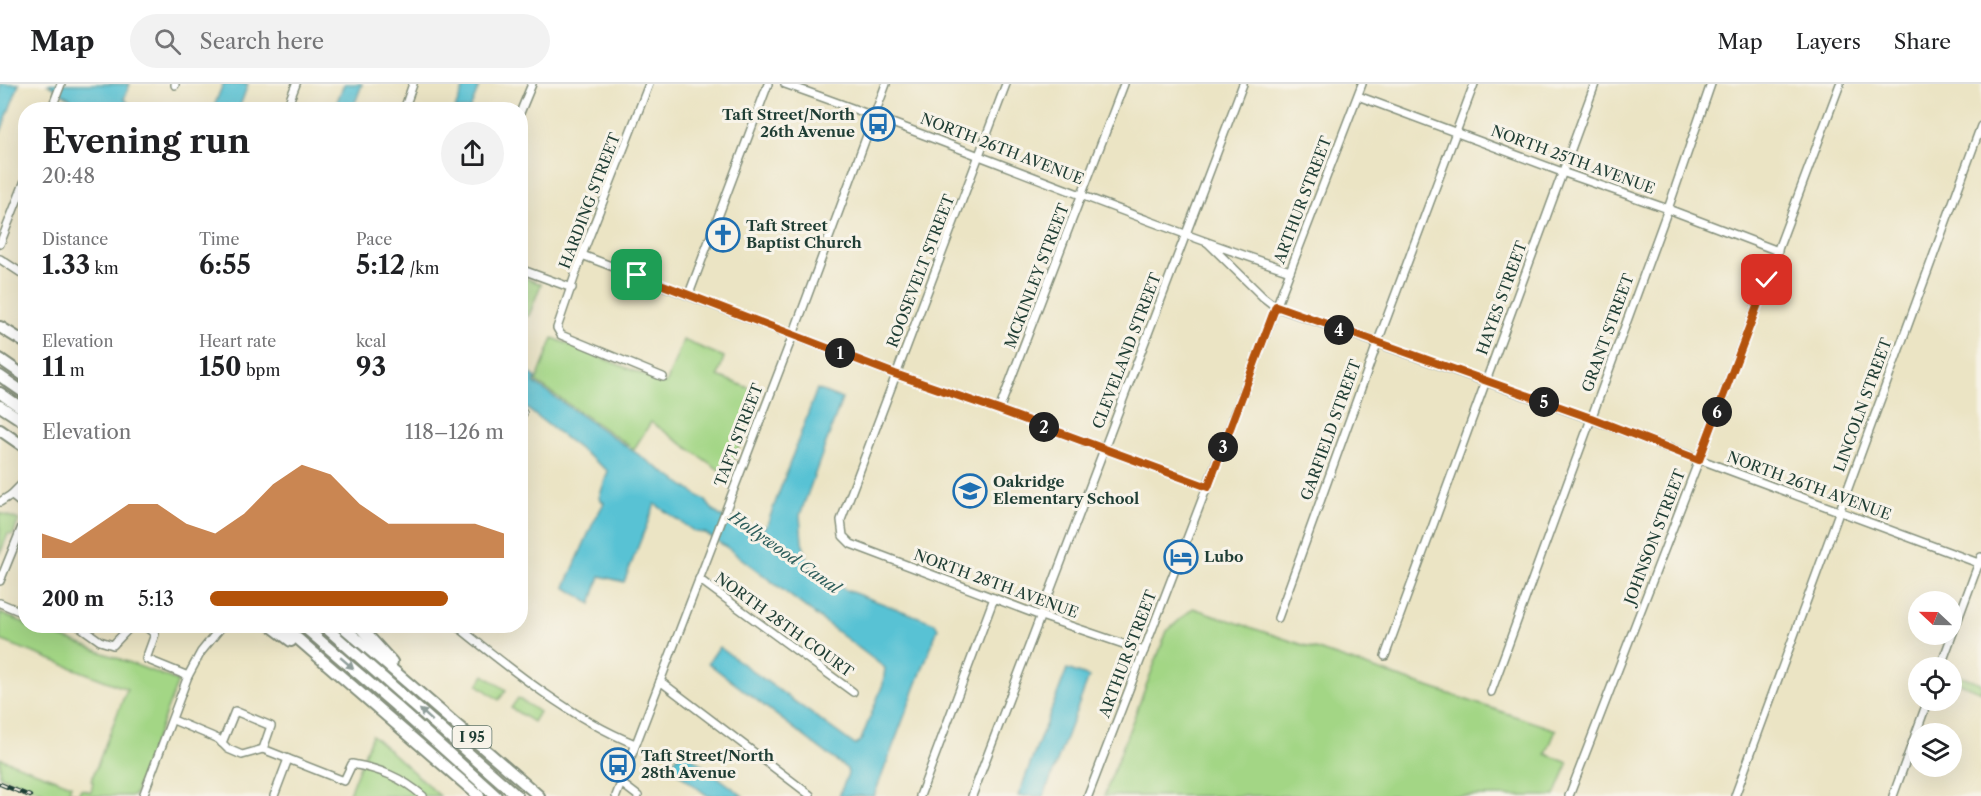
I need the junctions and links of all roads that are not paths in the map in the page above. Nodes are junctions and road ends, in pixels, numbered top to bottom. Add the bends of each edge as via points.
1 (61, 84) edge
2 (296, 84) edge
3 (414, 84) edge
4 (532, 84) edge
5 (649, 84) edge
6 (768, 84) edge
7 (785, 84) edge
8 (886, 84) edge
9 (1006, 84) edge
10 (1124, 84) edge
11 (1243, 84) edge
12 (1362, 84) edge
13 (1474, 84) edge
14 (1595, 84) edge
15 (1712, 84) edge
16 (1840, 84) edge
17 (1358, 96) junction
18 (54, 102) edge
19 (289, 102) edge
20 (407, 102) edge
21 (525, 102) edge
22 (874, 116) junction
23 (1981, 126) edge
24 (1456, 132) junction
25 (980, 155) junction
26 (1562, 172) junction
27 (1083, 194) junction
28 (18, 198) edge
29 (1668, 209) junction
30 (1185, 235) junction
31 (1208, 243) junction
32 (0, 244) edge
33 (1778, 251) junction
34 (582, 255) junction
35 (0, 259) edge
36 (18, 271) edge
37 (1290, 271) junction
38 (528, 272) edge
39 (572, 288) junction
40 (689, 294) junction
41 (1276, 306) junction
42 (0, 327) edge
43 (793, 335) junction
44 (18, 339) edge
45 (1377, 344) junction
46 (0, 359) edge
47 (18, 372) edge
48 (895, 374) junction
49 (0, 376) edge
50 (663, 377) dead end
51 (1485, 381) junction
52 (18, 388) edge
53 (0, 393) edge
54 (18, 405) edge
55 (0, 406) edge
56 (999, 410) junction
57 (18, 418) edge
58 (1591, 418) junction
59 (0, 430) edge
60 (18, 442) edge
61 (1104, 449) junction
62 (1699, 460) junction
63 (1208, 487) junction
64 (18, 489) edge
65 (13, 494) junction
66 (18, 496) edge
67 (18, 499) edge
68 (0, 502) edge
69 (1838, 511) junction
70 (843, 536) joint
71 (18, 537) edge
72 (1980, 561) edge
73 (699, 579) junction
74 (0, 581) edge
75 (994, 598) junction
76 (0, 603) edge
77 (18, 610) edge
78 (1041, 616) junction
79 (1278, 618) dead end
80 (89, 633) edge
81 (124, 633) edge
82 (154, 633) edge
83 (216, 633) edge
84 (280, 633) edge
85 (291, 633) edge
86 (311, 633) edge
87 (332, 633) edge
88 (350, 633) edge
89 (366, 633) edge
90 (466, 633) edge
91 (1144, 651) junction
92 (1384, 656) dead end
93 (1944, 657) edge
94 (188, 676) junction
95 (404, 679) junction
96 (660, 681) junction
97 (853, 692) dead end
98 (1491, 692) dead end
99 (380, 708) junction
100 (1924, 711) edge
101 (172, 720) junction
102 (222, 743) junction
103 (635, 744) junction
104 (263, 749) junction
105 (288, 759) junction
106 (621, 783) junction
107 (810, 795) edge
108 (143, 796) edge
109 (274, 796) edge
110 (423, 796) edge
111 (479, 796) edge
112 (496, 796) edge
113 (517, 796) edge
114 (539, 796) edge
115 (616, 796) edge
116 (638, 796) edge
117 (920, 796) edge
118 (972, 796) edge
119 (1088, 796) edge
120 (1569, 796) edge
121 (1735, 796) edge
122 (1893, 796) edge

1 - 18 street
2 - 19 street
3 - 20 street
4 - 21 street
5 - 34 street, HARDING STREET
6 - 40 street
7 - 22 street, NORTH 26TH AVENUE
8 - 22 street, TAFT STREET
9 - 25 street, ROOSEVELT STREET
10 - 27 street, MCKINLEY STREET
11 - 30 street, CLEVELAND STREET
12 - 17 street, ARTHUR STREET
13 - 24 street, GARFIELD STREET
14 - 26 street, HAYES STREET
15 - 29 street, GRANT STREET
16 - 33 street, JOHNSON STREET
17 - 24 street, NORTH 25TH AVENUE
17 - 37 street, ARTHUR STREET
22 - 25 street, NORTH 26TH AVENUE
22 - 43 street, TAFT STREET
23 - 69 street, LINCOLN STREET
24 - 26 street, NORTH 25TH AVENUE
24 - 45 street, GARFIELD STREET
25 - 27 street, NORTH 26TH AVENUE
25 - 48 street, ROOSEVELT STREET
26 - 29 street, NORTH 25TH AVENUE
26 - 51 street, HAYES STREET
27 - 30 street, NORTH 26TH AVENUE
27 - 56 street, MCKINLEY STREET
28 - 32 street
29 - 33 street, NORTH 25TH AVENUE
29 - 58 street, GRANT STREET
30 - 31 street, NORTH 26TH AVENUE
30 - 61 street, CLEVELAND STREET
31 - 37 street, NORTH 26TH AVENUE
31 - 41 street, NORTH 26TH AVENUE
33 - 62 street, JOHNSON STREET
34 - 39 street, HARDING STREET
34 - 40 street
35 - 36 street
37 - 41 street, ARTHUR STREET
38 - 39 street
39 - 50 street, HARDING STREET via 557,328 561,335
40 - 43 street
41 - 45 street, NORTH 26TH AVENUE
41 - 63 street, ARTHUR STREET
42 - 44 highway
43 - 48 street
43 - 73 street, TAFT STREET
45 - 51 street, NORTH 26TH AVENUE
45 - 79 street, GARFIELD STREET
46 - 47 highway
48 - 56 street
48 - 70 street, ROOSEVELT STREET via 841,520
49 - 52 highway
51 - 58 street, NORTH 26TH AVENUE
51 - 92 street, HAYES STREET
53 - 54 highway
55 - 57 highway
56 - 61 street
58 - 62 street, NORTH 26TH AVENUE
58 - 98 street, GRANT STREET
59 - 60 highway
61 - 63 street
61 - 78 street, CLEVELAND STREET
62 - 69 street, NORTH 26TH AVENUE
62 - 120 street, JOHNSON STREET
63 - 91 street, ARTHUR STREET
64 - 65 street
65 - 66 street
65 - 67 street
65 - 68 street
69 - 72 street, NORTH 26TH AVENUE
69 - 121 street, LINCOLN STREET
70 - 75 street, NORTH 28TH AVENUE via 851,544
71 - 74 street
72 - 93 street
73 - 96 street, TAFT STREET
73 - 97 street, NORTH 28TH COURT
75 - 78 street, NORTH 28TH AVENUE
75 - 117 street
76 - 77 street
78 - 91 street, NORTH 28TH AVENUE
78 - 118 street, CLEVELAND STREET
80 - 81 street via 113,645
82 - 94 street via 146,659
83 - 94 street
84 - 99 highway
85 - 99 highway, I 95
86 -> 112 highway
113 -> 87 highway
88 - 95 highway, I 95
89 - 95 highway
90 - 103 street via 586,720
91 - 119 street, ARTHUR STREET
94 - 101 street
95 - 114 highway, I 95
96 - 103 street, TAFT STREET
96 - 107 street
99 - 111 highway, I 95
100 - 122 street
101 - 102 street
101 - 108 street
102 - 104 street via 242,755
102 - 104 street via 235,711 271,726
103 - 106 street, TAFT STREET
104 - 105 street
105 - 109 street
105 - 110 street via 344,781 352,764 387,772
106 - 115 street, TAFT STREET
106 - 116 street

